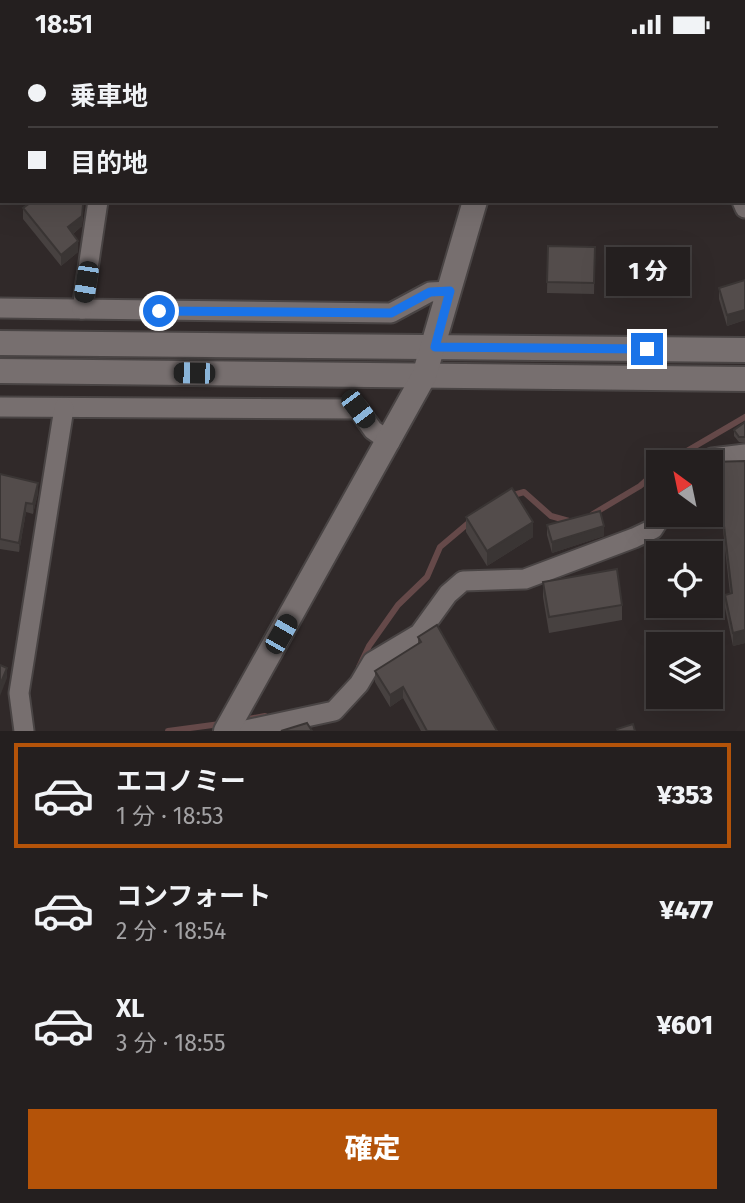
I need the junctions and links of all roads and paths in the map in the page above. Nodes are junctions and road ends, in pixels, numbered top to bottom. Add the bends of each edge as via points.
1 (99, 203) edge
2 (474, 203) edge
3 (450, 291) junction
4 (0, 307) edge
5 (82, 309) junction
6 (0, 343) edge
7 (435, 347) junction
8 (745, 350) edge
9 (0, 371) edge
10 (424, 376) junction
11 (745, 379) edge
12 (0, 407) edge
13 (64, 408) junction
14 (390, 442) junction
15 (745, 454) edge
16 (723, 457) edge
17 (654, 527) edge
18 (24, 730) edge
19 (226, 730) edge
20 (241, 730) edge

1 - 5 street
2 - 3 street
3 - 5 street via 430,292 391,313
3 - 7 street
4 - 5 street
6 - 7 street
7 - 8 street
7 - 10 street
9 - 10 street
10 - 11 street
10 - 14 street
12 - 13 street
13 - 14 street via 358,409 373,430
13 - 18 street via 19,693
14 - 19 street
15 - 16 street
17 - 20 street via 525,579 463,581 419,634 372,661 359,684 334,711

